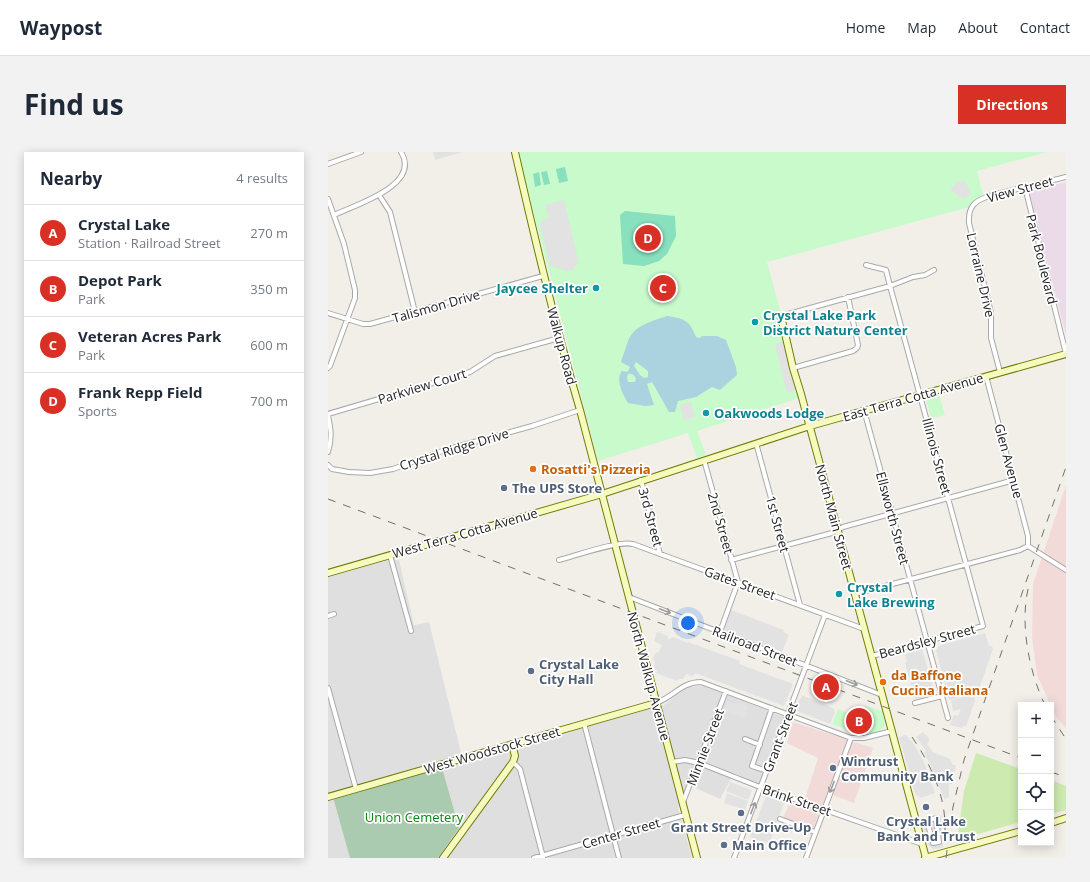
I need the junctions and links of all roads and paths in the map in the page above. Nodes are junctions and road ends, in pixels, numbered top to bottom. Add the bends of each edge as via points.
1 (361, 152) edge
2 (515, 152) edge
3 (401, 153) edge
4 (328, 164) edge
5 (1066, 176) edge
6 (1025, 187) junction
7 (379, 195) junction
8 (328, 198) edge
9 (975, 203) joint
10 (334, 215) junction
11 (866, 265) dead end
12 (934, 270) dead end
13 (543, 276) junction
14 (890, 286) junction
15 (848, 297) junction
16 (415, 312) junction
17 (328, 313) edge
18 (781, 316) joint
19 (347, 319) junction
20 (559, 338) junction
21 (1066, 354) edge
22 (328, 368) edge
23 (793, 368) junction
24 (1000, 372) junction
25 (986, 376) junction
26 (920, 395) junction
27 (580, 410) junction
28 (864, 410) junction
29 (328, 415) edge
30 (810, 426) junction
31 (756, 443) junction
32 (328, 452) edge
33 (704, 460) junction
34 (328, 465) edge
35 (641, 480) junction
36 (1014, 480) junction
37 (602, 494) junction
38 (948, 499) junction
39 (892, 514) junction
40 (838, 530) junction
41 (615, 545) junction
42 (784, 545) junction
43 (1028, 546) junction
44 (660, 554) junction
45 (390, 555) junction
46 (558, 560) dead end
47 (731, 560) junction
48 (966, 564) junction
49 (1066, 570) edge
50 (328, 573) edge
51 (910, 579) junction
52 (738, 582) junction
53 (855, 594) junction
54 (629, 597) junction
55 (800, 605) junction
56 (334, 614) dead end
57 (825, 615) junction
58 (328, 616) edge
59 (983, 626) joint
60 (865, 629) junction
61 (411, 631) dead end
62 (720, 632) junction
63 (927, 641) junction
64 (872, 656) junction
65 (807, 666) junction
66 (328, 688) edge
67 (726, 691) junction
68 (882, 695) junction
69 (942, 696) junction
70 (656, 703) junction
71 (915, 703) dead end
72 (772, 708) junction
73 (789, 714) junction
74 (948, 718) dead end
75 (584, 723) junction
76 (892, 731) junction
77 (851, 738) junction
78 (745, 739) dead end
79 (512, 744) junction
80 (760, 745) junction
81 (513, 762) junction
82 (672, 762) junction
83 (699, 763) junction
84 (767, 771) junction
85 (760, 787) junction
86 (356, 789) junction
87 (328, 797) edge
88 (682, 803) junction
89 (824, 810) junction
90 (686, 815) junction
91 (1066, 818) edge
92 (780, 819) dead end
93 (927, 821) junction
94 (1054, 821) edge
95 (916, 824) junction
96 (815, 832) junction
97 (1018, 832) edge
98 (613, 836) junction
99 (922, 844) junction
100 (542, 857) edge
101 (443, 858) edge
102 (534, 858) edge
103 (619, 858) edge
104 (697, 858) edge
105 (734, 858) edge
106 (806, 858) edge
107 (925, 858) edge

1 - 4 street
2 - 13 street, Walkup Road
3 - 7 street via 405,166 404,174
5 - 6 street, View Street
6 - 9 street, View Street via 989,196
6 - 21 street, Park Boulevard
7 - 10 street
7 - 16 street via 390,212
8 - 10 street
9 - 24 street, Lorraine Drive via 970,209 969,223 991,313 991,338
10 - 19 street via 356,290
11 - 14 street, Illinois Street via 886,270
12 - 14 street
13 - 16 street, Talismon Drive
13 - 20 street, Walkup Road
14 - 15 street
14 - 26 street, Illinois Street
15 - 18 street
15 - 23 street via 857,348
16 - 19 street, Talismon Drive via 370,324
17 - 19 street, Talismon Drive
18 - 23 street, North Main Street
19 - 22 street
20 - 27 street, Walkup Road
20 - 29 street, Parkview Court via 495,356 470,372
21 - 24 street, East Terra Cotta Avenue
23 - 30 street, North Main Street
24 - 25 street, East Terra Cotta Avenue
25 - 26 street, East Terra Cotta Avenue
25 - 36 street, Glen Avenue
26 - 28 street, East Terra Cotta Avenue
26 - 38 street, Illinois Street
27 - 34 street, Crystal Ridge Drive via 445,450 393,469 370,473 349,472
27 - 37 street, Walkup Road
28 - 30 street, East Terra Cotta Avenue
28 - 39 street, Ellsworth Street
29 - 32 street via 331,428
30 - 31 street, East Terra Cotta Avenue
30 - 40 street, North Main Street
31 - 33 street, East Terra Cotta Avenue
31 - 42 street, 1st Street
33 - 35 street, East Terra Cotta Avenue
33 - 47 street, 2nd Street
35 - 37 street, East Terra Cotta Avenue
35 - 44 street, 3rd Street
36 - 38 street
36 - 43 street, Glen Avenue via 1028,536
37 - 41 street, North Walkup Avenue
37 - 45 street, West Terra Cotta Avenue
38 - 39 street
38 - 48 street, Illinois Street
39 - 40 street
39 - 51 street, Ellsworth Street
40 - 42 street
40 - 53 street, North Main Street
41 - 44 street, Gates Street via 630,543
41 - 46 street, Gates Street
41 - 54 street, North Walkup Avenue
42 - 47 street
42 - 55 street, 1st Street
43 - 48 street
43 - 49 street
44 - 52 street, Gates Street
45 - 50 street, West Terra Cotta Avenue
45 - 61 street
47 - 52 street, 2nd Street
48 - 51 street
48 - 59 street, Illinois Street
51 - 53 street
51 - 63 street, Ellsworth Street
52 - 55 street, Gates Street
52 - 62 street
53 - 60 street, North Main Street
54 -> 62 street, Railroad Street
54 - 70 street, North Walkup Avenue
55 - 57 street, Gates Street
56 - 58 street
57 - 60 street, Gates Street
57 - 65 street, Grant Street
59 - 63 street, Beardsley Street
60 - 64 street, North Main Street
62 - 65 street, Railroad Street
63 - 64 street, Beardsley Street
63 - 69 street, Ellsworth Street
64 - 68 street, North Main Street
65 -> 68 street, Railroad Street
65 - 73 street, Grant Street
66 - 86 street
67 - 70 street via 701,682 690,683
67 - 72 street
67 - 83 street, Minnie Street
68 - 76 street, North Main Street
69 - 71 street
69 - 74 street, Ellsworth Street
70 - 75 street, West Woodstock Street
70 - 82 street, North Walkup Avenue
72 - 73 street
72 - 80 street
73 - 77 street
73 - 84 street, Grant Street
75 - 79 street, West Woodstock Street
75 - 98 street
76 - 77 street via 864,738
76 - 95 street, North Main Street
77 -> 89 street
78 - 80 street
79 - 81 street via 515,756
79 - 86 street, West Woodstock Street
80 - 84 street via 752,766
81 - 100 street via 520,768
81 - 101 street
82 - 83 street, Brink Street via 685,760
82 - 88 street, North Walkup Avenue
83 - 85 street, Brink Street
83 - 88 street, Minnie Street
84 - 85 street, Grant Street
85 - 89 street, Brink Street
105 -> 85 street, Grant Street
86 - 87 street, West Woodstock Street
88 - 90 street, North Walkup Avenue
89 - 96 street
89 - 99 street, Brink Street
90 - 98 street, Center Street
90 - 104 street, North Walkup Avenue
91 - 94 street
92 - 96 street
93 - 93 street via 936,818 939,842 933,842
93 - 95 street
95 - 99 street, North Main Street
96 - 106 street
97 - 107 street
98 - 100 street, Center Street
98 - 103 street
99 - 107 street, North Main Street
100 - 102 street, Center Street

